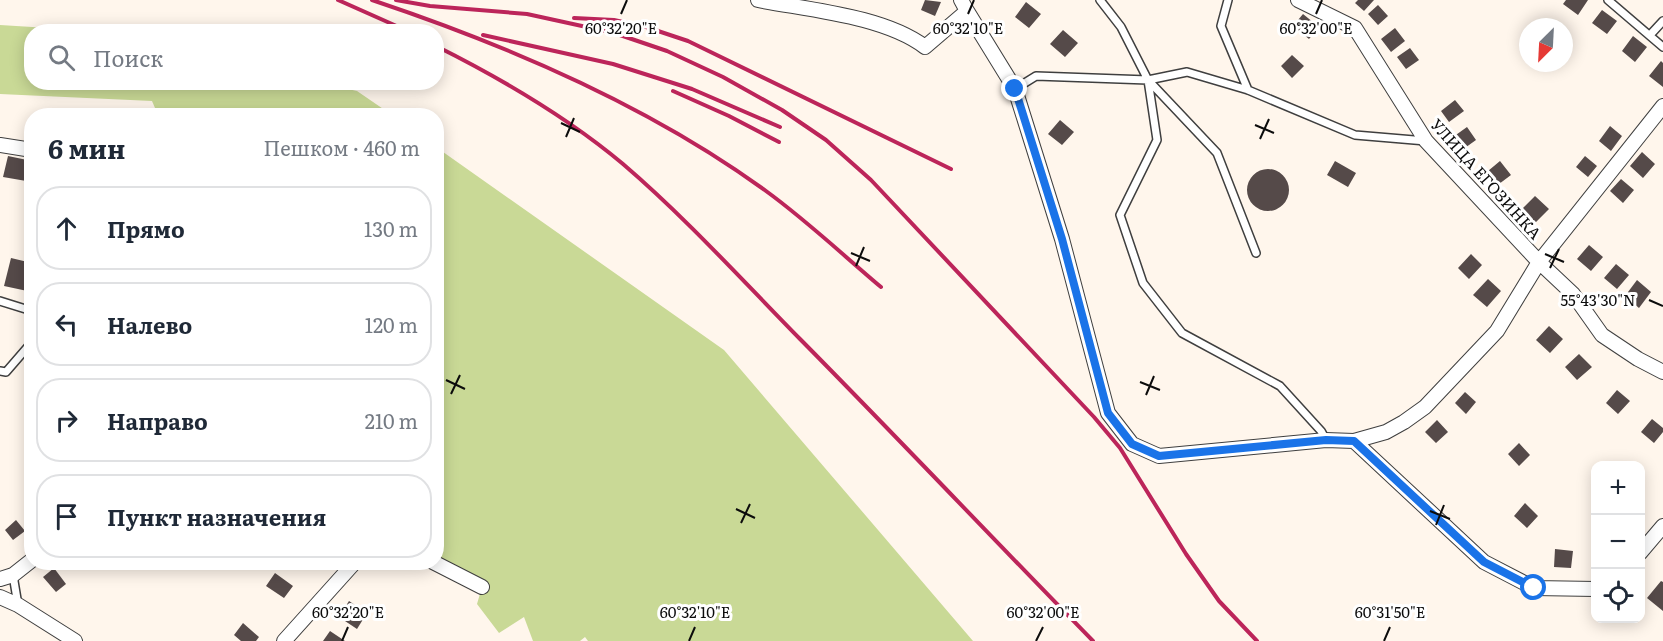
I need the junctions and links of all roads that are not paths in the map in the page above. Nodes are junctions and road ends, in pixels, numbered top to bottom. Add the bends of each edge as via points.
1 (758, 0) edge
2 (1100, 0) edge
3 (1228, 0) edge
4 (1298, 0) edge
5 (1608, 0) edge
6 (964, 6) edge
7 (1663, 21) edge
8 (1650, 35) junction
9 (1663, 47) edge
10 (1148, 80) junction
11 (1015, 89) junction
12 (1248, 90) junction
13 (1663, 106) edge
14 (1426, 141) junction
15 (0, 146) edge
16 (24, 149) edge
17 (1256, 253) dead end
18 (1539, 262) junction
19 (0, 300) edge
20 (24, 309) edge
21 (24, 350) edge
22 (2, 372) edge
23 (1663, 372) edge
24 (1326, 440) junction
25 (1354, 441) junction
26 (1663, 526) edge
27 (1645, 548) edge
28 (24, 565) edge
29 (444, 568) edge
30 (348, 570) edge
31 (7, 577) edge
32 (482, 587) dead end
33 (1591, 589) edge
34 (0, 597) edge
35 (18, 605) junction
36 (75, 641) edge
37 (284, 641) edge

1 - 6 street via 868,21 914,39 924,47
2 - 10 lane via 1121,27
3 - 12 lane via 1221,26
4 - 14 street, УЛИЦА ЕГОЗИНКА via 1355,28
5 - 8 lane
6 - 11 street
7 - 8 lane
8 - 9 lane
10 - 11 lane via 1036,76
10 - 12 lane via 1188,72
10 - 17 lane via 1217,153
10 - 24 lane via 1157,140 1120,215 1143,283 1182,333 1280,386
11 - 24 street via 1062,239 1108,413 1132,444 1159,456
12 - 14 lane via 1355,135
13 - 18 street
14 - 18 street, УЛИЦА ЕГОЗИНКА
15 - 16 street
18 - 23 street, УЛИЦА ЕГОЗИНКА via 1573,294 1602,335
18 - 25 street via 1497,331 1425,407 1386,432
19 - 20 lane
21 - 22 lane
24 - 25 street
25 - 33 street via 1484,562 1534,588
26 - 27 street
28 - 31 street
29 - 32 street
30 - 37 street
31 - 35 lane
34 - 35 street
35 - 36 street

